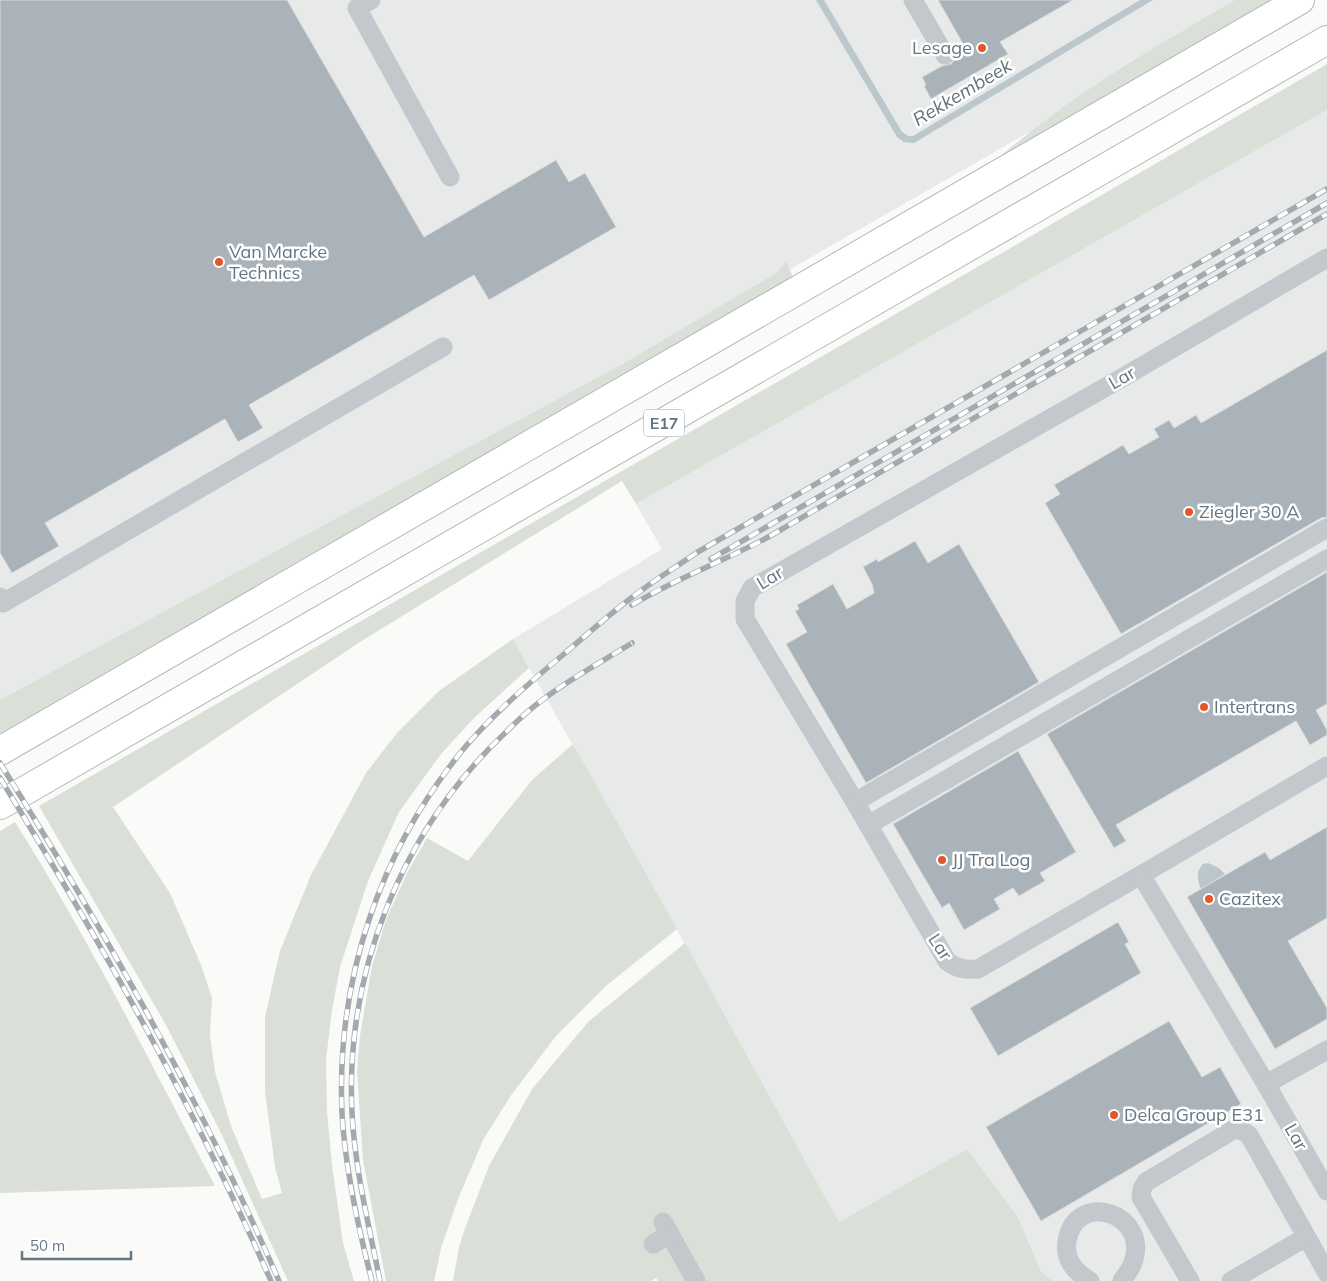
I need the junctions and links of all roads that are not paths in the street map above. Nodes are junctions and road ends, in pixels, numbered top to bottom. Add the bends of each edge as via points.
1 (913, 0) edge
2 (1300, 0) edge
3 (360, 3) edge
4 (1327, 40) edge
5 (945, 55) dead end
6 (450, 177) dead end
7 (1327, 258) edge
8 (442, 347) dead end
9 (1327, 528) edge
10 (1327, 559) edge
11 (0, 597) edge
12 (0, 751) edge
13 (1327, 766) edge
14 (855, 802) junction
15 (0, 805) edge
16 (868, 826) junction
17 (1141, 875) junction
18 (1327, 1050) edge
19 (1266, 1084) junction
20 (1327, 1190) edge
21 (1306, 1236) junction
22 (653, 1244) dead end
23 (1327, 1273) edge
24 (696, 1281) edge
25 (1090, 1281) edge
26 (1122, 1281) edge
27 (1190, 1281) edge
28 (1231, 1281) edge

1 - 5 street
2 - 12 highway
3 - 6 street
4 - 15 highway, E17
7 - 14 street, Lar via 752,588 744,601 745,619
8 - 11 street via 3,603
9 - 14 street
10 - 16 street
13 - 17 street, Lar
14 - 16 street, Lar
16 - 17 street, Lar via 947,961 965,970 978,969
17 - 19 street, Lar
18 - 19 street
19 - 20 street, Lar
21 - 23 street
21 - 27 street via 1249,1135 1233,1130 1146,1182 1142,1189 1142,1196
21 - 28 street
22 - 24 street via 666,1228
25 - 26 street via 1070,1264 1066,1248 1069,1232 1078,1219 1091,1212 1107,1212 1129,1225 1134,1236 1136,1251

